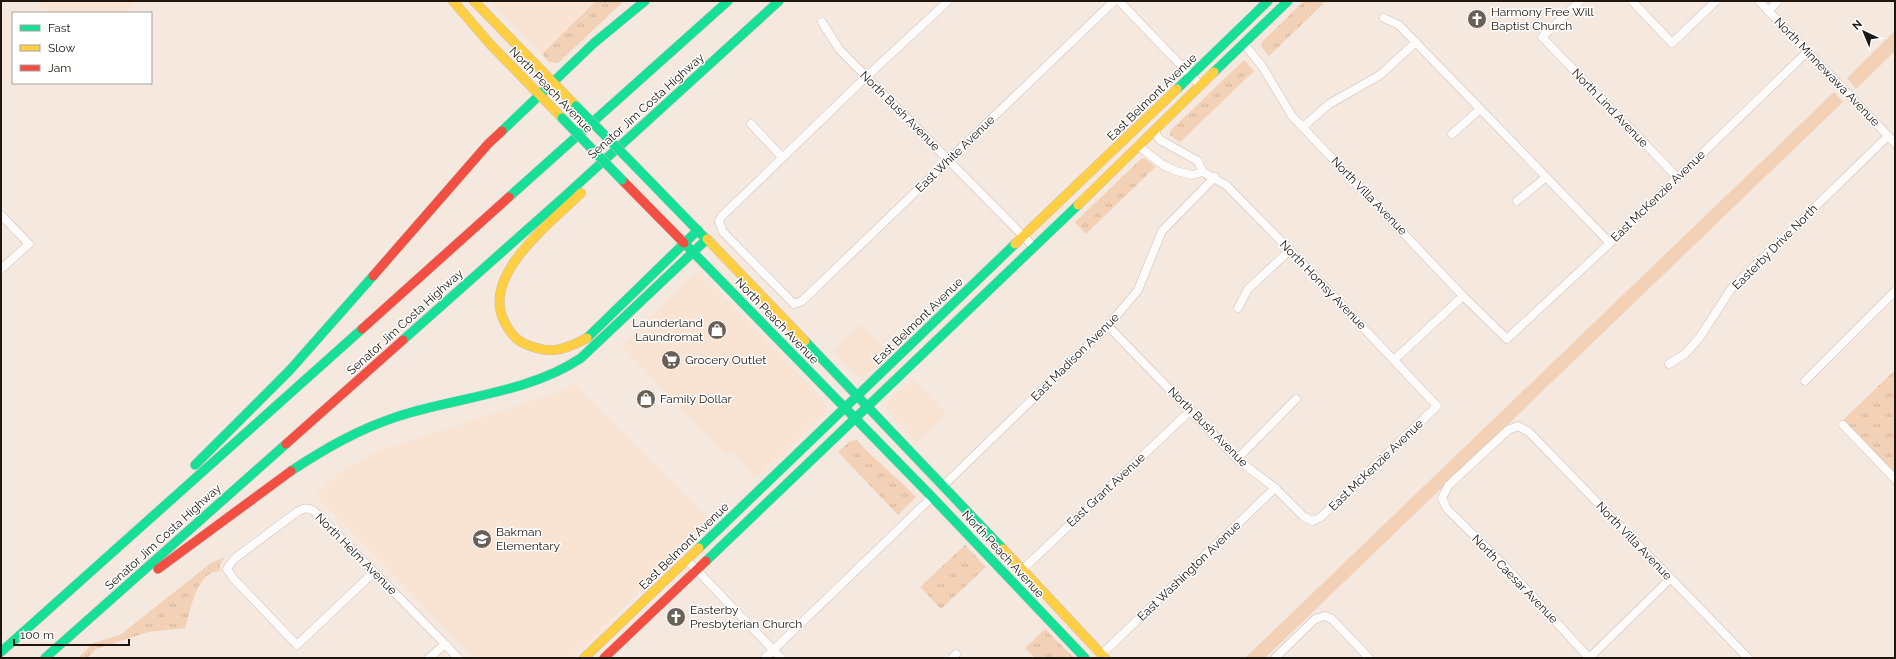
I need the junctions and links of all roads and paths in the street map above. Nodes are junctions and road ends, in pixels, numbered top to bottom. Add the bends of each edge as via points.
1 (453, 1) edge
2 (462, 1) edge
3 (474, 1) edge
4 (645, 1) edge
5 (728, 1) edge
6 (780, 1) edge
7 (948, 1) edge
8 (1114, 1) edge
9 (1119, 1) edge
10 (1268, 1) edge
11 (1288, 1) edge
12 (1580, 1) edge
13 (1632, 1) edge
14 (1716, 1) edge
15 (1759, 1) edge
16 (1778, 1) edge
17 (1768, 11) junction
18 (485, 13) junction
19 (1384, 18) dead end
20 (822, 22) dead end
21 (1416, 42) junction
22 (1244, 44) junction
23 (1807, 52) junction
24 (1191, 76) junction
25 (866, 77) junction
26 (552, 82) junction
27 (1200, 85) junction
28 (538, 95) junction
29 (1480, 109) junction
30 (751, 124) dead end
31 (1303, 127) junction
32 (1156, 128) junction
33 (1452, 134) dead end
34 (1888, 136) junction
35 (1895, 143) edge
36 (1136, 148) junction
37 (782, 157) junction
38 (948, 160) junction
39 (1203, 172) junction
40 (1215, 177) junction
41 (1546, 177) junction
42 (1678, 178) junction
43 (1517, 201) dead end
44 (1, 215) edge
45 (698, 230) junction
46 (1024, 237) junction
47 (707, 239) junction
48 (684, 243) junction
49 (1610, 243) junction
50 (1034, 247) junction
51 (1290, 250) junction
52 (693, 253) junction
53 (1, 269) edge
54 (1895, 291) edge
55 (1463, 296) junction
56 (1238, 308) dead end
57 (1108, 326) junction
58 (1507, 339) joint
59 (1395, 360) junction
60 (1669, 364) dead end
61 (1805, 381) dead end
62 (858, 395) junction
63 (1296, 399) dead end
64 (868, 406) junction
65 (1437, 406) joint
66 (845, 408) junction
67 (1191, 410) junction
68 (855, 418) junction
69 (1843, 425) dead end
70 (1518, 426) joint
71 (1237, 459) junction
72 (1895, 479) edge
73 (944, 485) junction
74 (1275, 488) junction
75 (932, 497) junction
76 (1313, 521) joint
77 (957, 522) junction
78 (687, 560) junction
79 (696, 570) junction
80 (1022, 570) junction
81 (374, 572) junction
82 (1670, 579) junction
83 (57, 603) junction
84 (78, 628) junction
85 (445, 644) junction
86 (774, 650) junction
87 (1, 652) edge
88 (1103, 656) edge
89 (45, 658) edge
90 (429, 658) edge
91 (458, 658) edge
92 (584, 658) edge
93 (604, 658) edge
94 (765, 658) edge
95 (782, 658) edge
96 (1084, 658) edge
97 (1275, 658) edge
98 (1369, 658) edge
99 (1589, 658) edge
100 (1748, 658) edge

1 - 28 main road, North Peach Avenue
2 - 18 main road via 469,8
3 - 18 main road, North Peach Avenue
4 - 26 main road via 612,26
5 - 83 main road, Senator Jim Costa Highway
6 - 48 main road via 513,262 502,280 498,297 500,314 510,332 528,347 546,352 570,349 587,338
6 - 84 main road, Senator Jim Costa Highway
7 - 25 street
8 - 38 street, East White Avenue
9 - 24 street
10 - 24 main road, East Belmont Avenue
11 - 22 main road, East Belmont Avenue
12 - 42 street, North Lind Avenue via 1542,37
13 - 14 street via 1672,43
15 - 17 street, North Minnewawa Avenue
16 - 17 street
17 - 23 street, North Minnewawa Avenue
18 - 26 main road, North Peach Avenue
19 - 21 street via 1399,24
20 - 25 street, North Bush Avenue via 839,49
21 - 29 street
21 - 31 street via 1380,75 1329,104
22 - 27 main road, East Belmont Avenue
22 - 31 street, North Villa Avenue via 1256,57 1282,102
23 - 34 street, North Minnewawa Avenue
23 - 42 street, East McKenzie Avenue
24 - 27 street
24 - 46 main road, East Belmont Avenue
25 - 37 street
25 - 38 street, North Bush Avenue
26 - 28 main road
26 - 45 main road, North Peach Avenue, bridge
27 - 32 main road, East Belmont Avenue
28 - 48 main road, North Peach Avenue, bridge
28 - 83 main road via 459,176 290,370
29 - 33 street
29 - 41 street
30 - 37 street
31 - 55 street, North Villa Avenue
32 - 36 main road, East Belmont Avenue
32 - 39 street via 1160,140 1198,160
34 - 35 street, North Minnewawa Avenue
34 - 60 street, Easterby Drive North via 1732,289 1700,337 1685,354
36 - 39 street, North Homsy Avenue via 1141,148 1163,165 1176,171 1192,176
36 - 50 main road, East Belmont Avenue
37 - 38 street, East White Avenue via 719,221 724,232 794,304 802,301
38 - 46 street, North Bush Avenue
39 - 40 street, North Homsy Avenue
40 - 51 street, North Homsy Avenue
40 - 57 street, East Madison Avenue via 1162,231 1138,290
41 - 43 street
41 - 49 street
42 - 49 street, East McKenzie Avenue
44 - 53 street via 29,244
45 - 47 main road, North Peach Avenue
45 - 48 main road
46 - 50 street, North Bush Avenue
46 - 62 main road, East Belmont Avenue
47 - 52 main road
47 - 62 main road, North Peach Avenue
48 - 52 main road, North Peach Avenue
49 - 58 street, East McKenzie Avenue
50 - 64 main road, East Belmont Avenue
51 - 56 street via 1248,289
51 - 59 street, North Homsy Avenue
52 - 66 main road, North Peach Avenue
52 - 84 main road via 581,358 566,368 537,380 399,416 330,445 286,474
54 - 61 street
55 - 58 street, North Villa Avenue
55 - 59 street
57 - 67 street, North Bush Avenue
57 - 73 street, East Madison Avenue
59 - 65 street, North Homsy Avenue
62 - 64 main road, North Peach Avenue
62 - 66 main road, East Belmont Avenue
63 - 71 street
64 - 68 main road, East Belmont Avenue
64 - 73 main road, North Peach Avenue
65 - 76 street, East McKenzie Avenue via 1321,517
66 - 68 main road, North Peach Avenue
66 - 78 main road, East Belmont Avenue
67 - 71 street, North Bush Avenue
67 - 80 street, East Grant Avenue
68 - 75 main road, North Peach Avenue
68 - 79 main road, East Belmont Avenue
69 - 72 street
70 - 82 street, North Villa Avenue via 1529,432
70 - 99 street, North Caesar Avenue via 1508,430 1448,486 1442,498 1447,509 1505,566
71 - 74 street, North Bush Avenue
73 - 80 main road, North Peach Avenue
74 - 76 street, North Bush Avenue via 1304,517
74 - 88 street, East Washington Avenue
75 - 77 main road, North Peach Avenue
75 - 86 street
77 - 80 main road via 973,531 1012,570
77 - 96 main road, North Peach Avenue
78 - 79 street
78 - 92 main road, East Belmont Avenue
79 - 86 street
79 - 93 main road, East Belmont Avenue
80 - 88 main road, North Peach Avenue
81 - 81 street, North Helm Avenue via 314,511 305,508 234,559 227,568 233,578 297,644
81 - 85 street, North Helm Avenue
82 - 99 street
82 - 100 street, North Villa Avenue
83 - 87 main road, Senator Jim Costa Highway
84 - 89 main road, Senator Jim Costa Highway
85 - 90 street
85 - 91 street, North Helm Avenue
86 - 94 street
86 - 95 street
97 - 98 street via 1315,619 1325,616 1332,619

